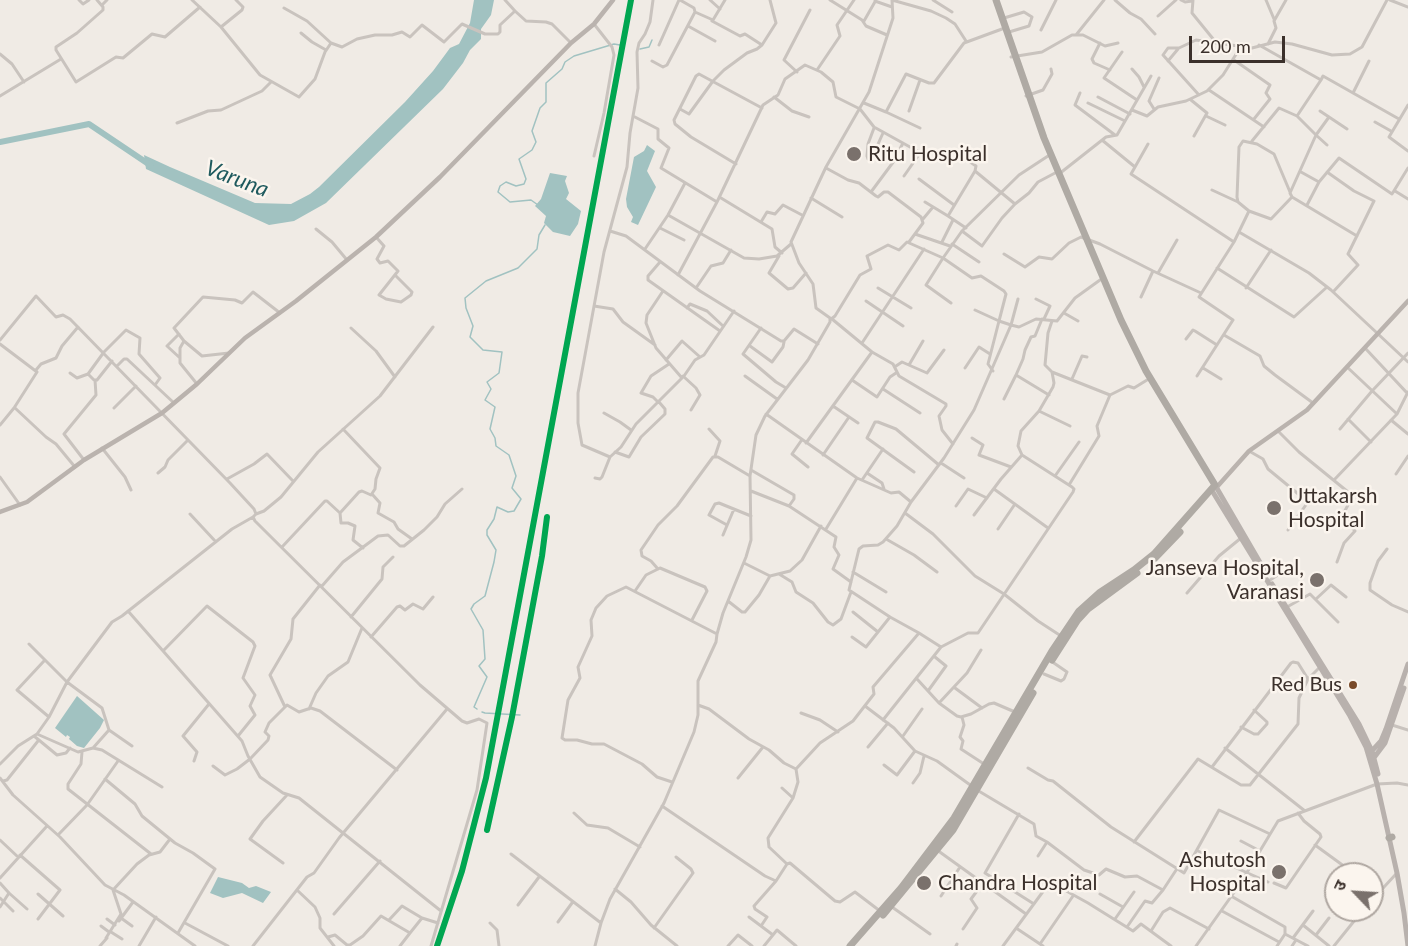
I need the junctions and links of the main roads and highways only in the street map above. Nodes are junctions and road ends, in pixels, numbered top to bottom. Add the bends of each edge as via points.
1 (994, 0) edge
2 (1004, 31) junction
3 (1027, 96) junction
4 (1057, 174) junction
5 (1084, 238) junction
6 (1215, 487) junction
7 (1408, 664) edge
8 (1320, 666) junction
9 (1408, 675) edge
10 (1399, 699) junction
11 (1372, 756) junction
12 (975, 788) junction
13 (1391, 837) junction
14 (1407, 915) edge
15 (850, 946) edge
16 (856, 946) edge
17 (1408, 946) edge

1 - 2 highway
1 - 2 highway
2 - 3 highway
3 - 4 highway
3 - 4 highway
4 - 5 highway
5 - 6 highway via 1139,358
5 - 6 highway via 1130,348
6 - 8 main road
6 - 8 main road via 1241,538
6 - 12 highway via 1161,553 1077,621
6 - 12 highway via 1154,554 1079,611 985,765
7 - 10 main road
8 - 11 main road
9 - 10 main road
10 - 11 main road
10 - 11 main road via 1385,743
11 - 13 main road
12 - 15 highway via 933,847
12 - 16 highway via 938,850
13 - 14 main road
13 - 14 main road
14 - 17 main road

